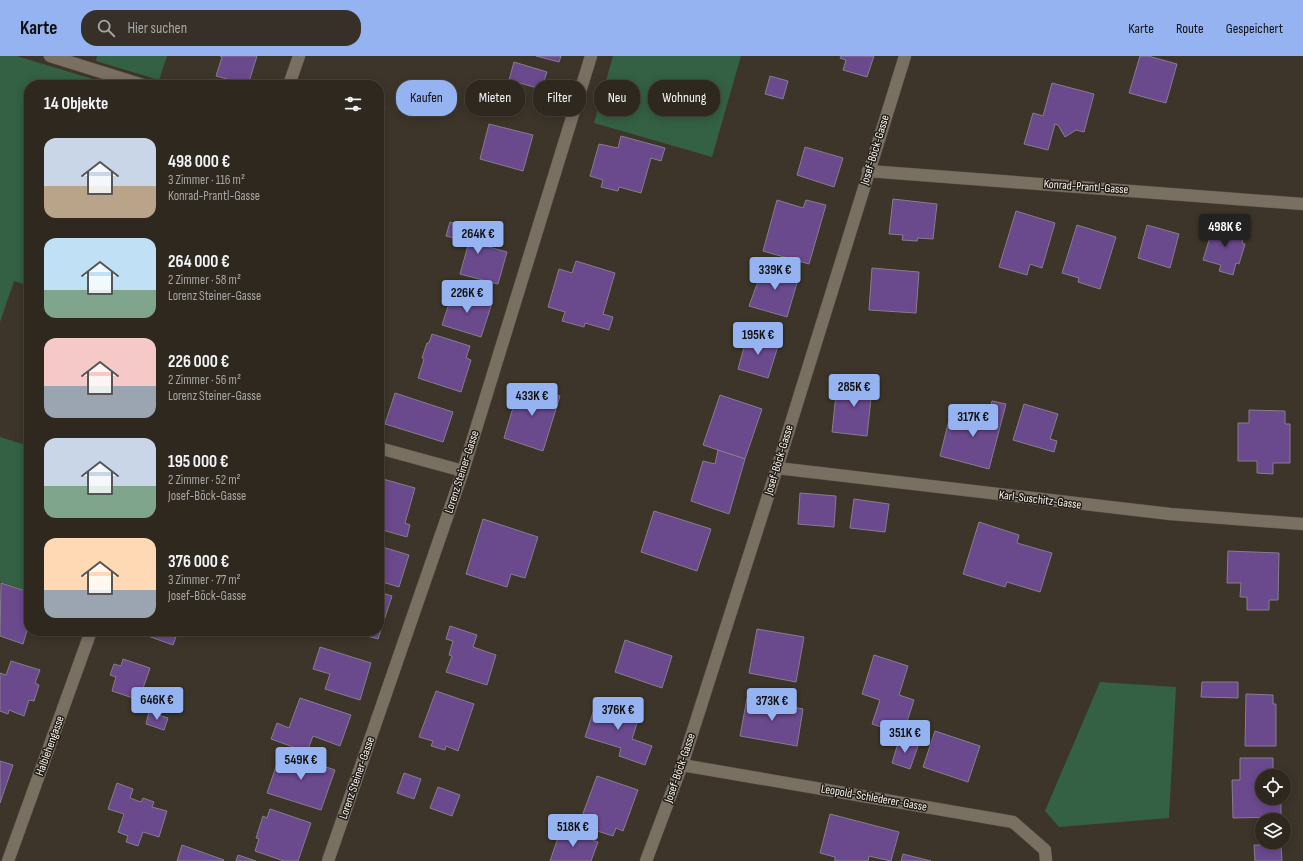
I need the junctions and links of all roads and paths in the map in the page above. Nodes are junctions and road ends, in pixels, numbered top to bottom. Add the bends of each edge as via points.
1 (50, 56) edge
2 (299, 56) edge
3 (591, 56) edge
4 (904, 56) edge
5 (127, 80) edge
6 (291, 80) edge
7 (868, 171) junction
8 (1303, 204) edge
9 (384, 449) edge
10 (777, 468) junction
11 (463, 471) junction
12 (1303, 524) edge
13 (89, 636) edge
14 (682, 765) junction
15 (8, 861) edge
16 (328, 861) edge
17 (646, 861) edge
18 (1046, 861) edge

1 - 5 street
2 - 6 street
3 - 11 street, Lorenz Steiner-Gasse
4 - 7 street, Josef-Böck-Gasse
7 - 8 street, Konrad-Prantl-Gasse
7 - 10 street, Josef-Böck-Gasse
9 - 11 street
10 - 12 street, Karl-Suschitz-Gasse via 1170,514
10 - 14 street, Josef-Böck-Gasse
11 - 16 street, Lorenz Steiner-Gasse
13 - 15 street, Halblehengasse
14 - 17 street, Josef-Böck-Gasse
14 - 18 street, Leopold-Schlederer-Gasse via 1013,822 1045,850

